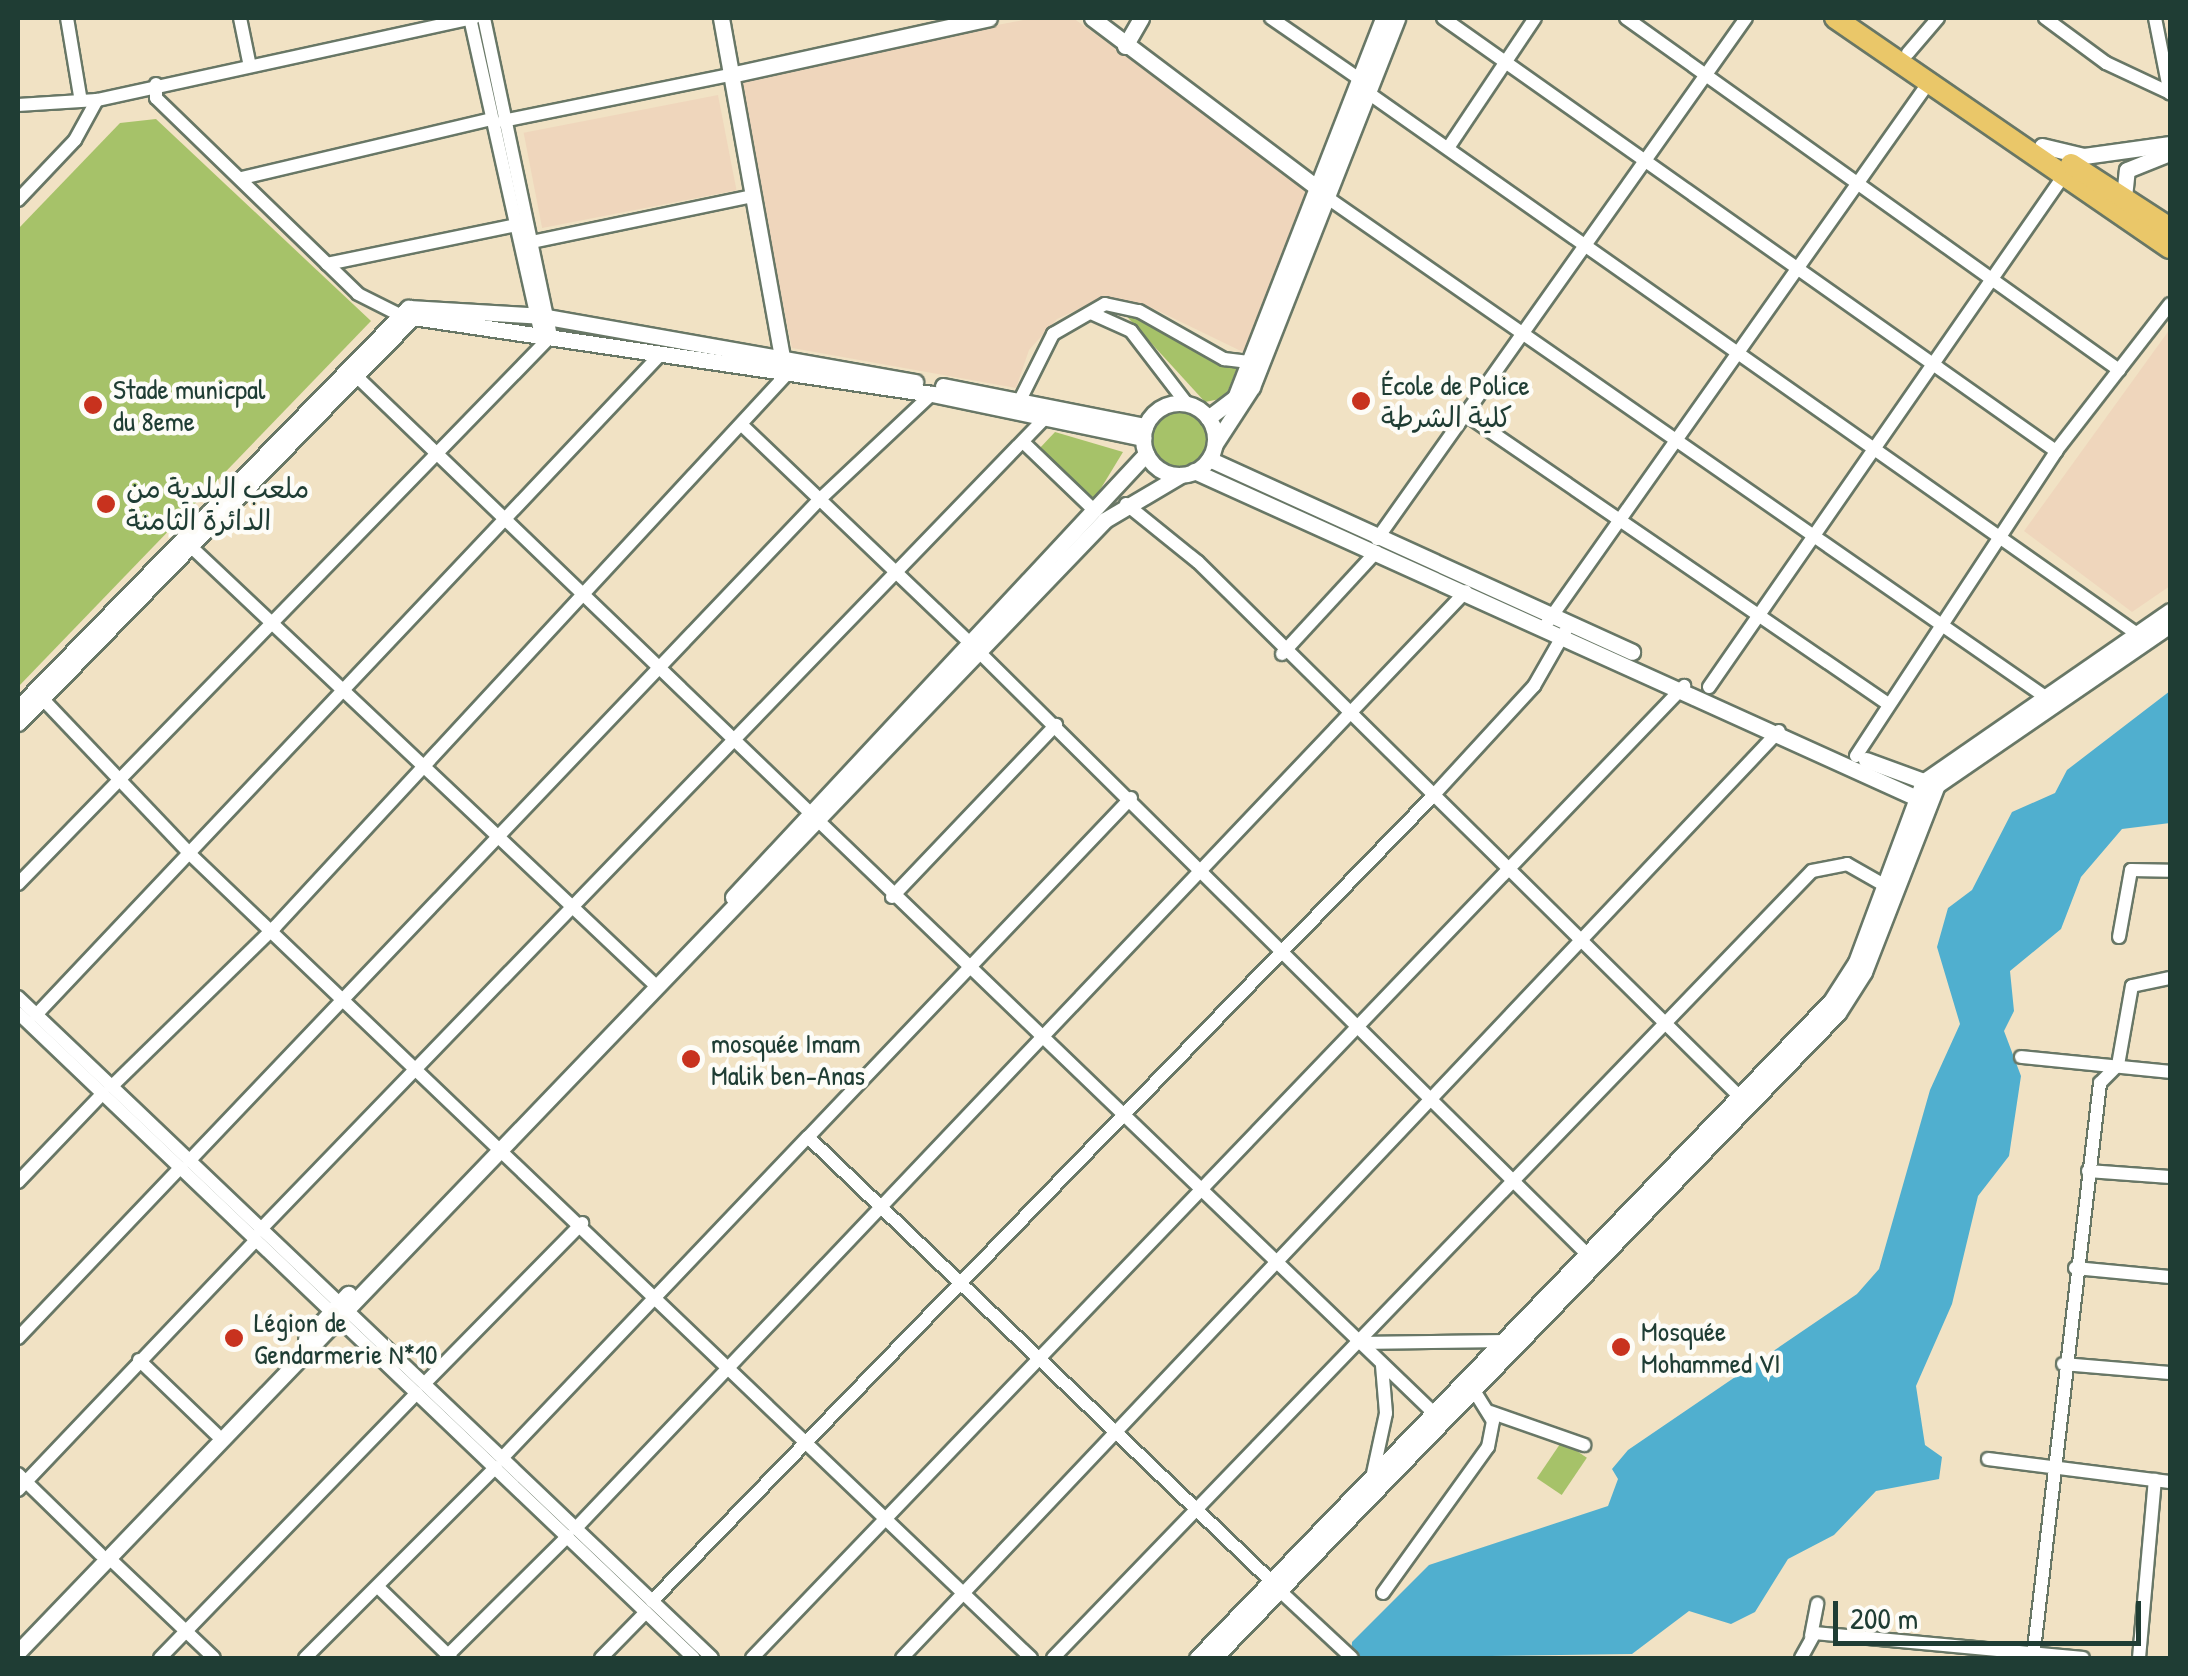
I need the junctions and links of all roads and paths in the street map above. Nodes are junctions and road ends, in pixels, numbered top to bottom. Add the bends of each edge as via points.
1 (66, 18) edge
2 (240, 18) edge
3 (471, 18) edge
4 (484, 18) edge
5 (721, 18) edge
6 (989, 18) edge
7 (1092, 18) edge
8 (1141, 18) edge
9 (1271, 18) edge
10 (1382, 18) edge
11 (1397, 18) edge
12 (1443, 18) edge
13 (1535, 18) edge
14 (1626, 18) edge
15 (1746, 18) edge
16 (1835, 18) edge
17 (1856, 18) edge
18 (1938, 18) edge
19 (2045, 18) edge
20 (2155, 18) edge
21 (1124, 46) junction
22 (1908, 53) junction
23 (1505, 60) junction
24 (249, 62) junction
25 (1704, 73) junction
26 (736, 74) junction
27 (1358, 78) junction
28 (1929, 82) junction
29 (156, 84) junction
30 (1367, 92) junction
31 (2170, 94) edge
32 (80, 96) junction
33 (97, 100) junction
34 (18, 105) edge
35 (497, 120) junction
36 (2170, 144) edge
37 (2042, 146) junction
38 (1448, 148) junction
39 (2170, 154) edge
40 (1643, 156) junction
41 (2064, 174) junction
42 (242, 178) junction
43 (1860, 180) junction
44 (1320, 191) junction
45 (753, 196) junction
46 (2124, 197) junction
47 (18, 200) edge
48 (522, 224) junction
49 (2170, 228) edge
50 (537, 241) junction
51 (1585, 243) junction
52 (2170, 248) edge
53 (328, 264) junction
54 (1798, 266) junction
55 (1994, 274) junction
56 (2170, 304) edge
57 (1089, 313) junction
58 (400, 315) junction
59 (545, 329) junction
60 (1521, 334) junction
61 (1742, 351) junction
62 (660, 355) junction
63 (1939, 361) junction
64 (1248, 362) junction
65 (784, 368) junction
66 (350, 370) junction
67 (2118, 370) junction
68 (932, 394) junction
69 (1021, 398) junction
70 (1187, 404) junction
71 (1464, 414) junction
72 (1047, 416) junction
73 (1208, 418) junction
74 (744, 428) junction
75 (1144, 439) junction
76 (1680, 440) junction
77 (1023, 442) junction
78 (440, 448) junction
79 (1876, 450) junction
80 (1212, 451) junction
81 (2056, 451) junction
82 (1187, 473) junction
83 (819, 500) junction
84 (1126, 504) junction
85 (1095, 511) junction
86 (1619, 519) junction
87 (505, 525) junction
88 (2002, 538) junction
89 (1812, 541) junction
90 (186, 542) junction
91 (1376, 545) junction
92 (898, 578) junction
93 (1466, 591) junction
94 (582, 597) junction
95 (2170, 611) edge
96 (269, 618) junction
97 (1753, 619) junction
98 (1549, 620) junction
99 (1943, 625) junction
100 (2170, 625) edge
101 (1566, 629) junction
102 (2136, 634) junction
103 (974, 648) junction
104 (1282, 654) junction
105 (2117, 654) junction
106 (661, 669) junction
107 (1684, 686) junction
108 (1709, 687) junction
109 (38, 694) junction
110 (344, 694) junction
111 (2044, 696) junction
112 (1888, 704) junction
113 (18, 708) edge
114 (1352, 716) junction
115 (18, 723) edge
116 (1056, 725) junction
117 (1779, 731) junction
118 (734, 741) junction
119 (1856, 756) junction
120 (420, 764) junction
121 (116, 777) junction
122 (1925, 791) junction
123 (1131, 798) junction
124 (1430, 800) junction
125 (812, 821) junction
126 (500, 837) junction
127 (191, 855) junction
128 (1510, 868) junction
129 (2170, 871) edge
130 (1203, 873) junction
131 (18, 884) edge
132 (1884, 885) junction
133 (892, 897) junction
134 (572, 905) junction
135 (275, 927) junction
136 (2119, 937) dead end
137 (1585, 940) junction
138 (1278, 949) junction
139 (969, 970) junction
140 (2170, 978) edge
141 (652, 982) junction
142 (348, 997) junction
143 (18, 998) edge
144 (1668, 1016) junction
145 (24, 1019) edge
146 (1360, 1030) junction
147 (1040, 1042) junction
148 (2021, 1057) dead end
149 (2118, 1065) junction
150 (421, 1066) junction
151 (2170, 1072) edge
152 (108, 1090) junction
153 (1739, 1096) junction
154 (1439, 1099) junction
155 (1122, 1115) junction
156 (808, 1136) junction
157 (500, 1142) junction
158 (184, 1164) junction
159 (2088, 1171) junction
160 (1512, 1175) junction
161 (2170, 1177) edge
162 (18, 1182) edge
163 (1202, 1190) junction
164 (880, 1206) junction
165 (582, 1223) junction
166 (258, 1235) junction
167 (1592, 1259) junction
168 (1277, 1260) junction
169 (2075, 1268) junction
170 (2170, 1277) edge
171 (963, 1280) junction
172 (654, 1292) junction
173 (338, 1312) junction
174 (18, 1338) edge
175 (1359, 1339) junction
176 (1500, 1342) junction
177 (1042, 1358) junction
178 (139, 1360) junction
179 (1382, 1363) junction
180 (2063, 1364) junction
181 (727, 1368) junction
182 (2170, 1374) edge
183 (422, 1387) junction
184 (1473, 1389) junction
185 (1490, 1412) junction
186 (1438, 1418) junction
187 (1119, 1429) junction
188 (216, 1434) junction
189 (810, 1442) junction
190 (1584, 1445) dead end
191 (1988, 1459) dead end
192 (500, 1462) junction
193 (2049, 1468) junction
194 (1372, 1478) junction
195 (2155, 1480) junction
196 (20, 1481) edge
197 (2170, 1482) edge
198 (1197, 1508) junction
199 (887, 1520) junction
200 (572, 1532) junction
201 (104, 1556) junction
202 (1297, 1564) junction
203 (1276, 1586) junction
204 (378, 1587) junction
205 (1383, 1593) dead end
206 (965, 1596) junction
207 (1817, 1604) dead end
208 (649, 1607) junction
209 (186, 1630) junction
210 (1811, 1636) junction
211 (18, 1641) edge
212 (18, 1652) edge
213 (1924, 1654) edge
214 (450, 1657) edge
215 (2033, 1657) edge
216 (160, 1658) edge
217 (214, 1658) edge
218 (305, 1658) edge
219 (601, 1658) edge
220 (694, 1658) edge
221 (712, 1658) edge
222 (752, 1658) edge
223 (902, 1658) edge
224 (1030, 1658) edge
225 (1052, 1658) edge
226 (1197, 1658) edge
227 (1214, 1658) edge
228 (1352, 1658) edge
229 (1801, 1658) edge
230 (2083, 1658) edge
231 (2139, 1658) edge

1 - 32 street
2 - 24 street
3 - 24 street
3 - 35 street
4 - 35 street
5 - 26 street
6 - 26 street
7 - 21 street
8 - 21 street
9 - 27 street
10 - 27 street
11 - 30 street
12 - 23 street
13 - 23 street
14 - 25 street
15 - 25 street
16 - 28 highway
17 - 22 highway
18 - 22 street
19 - 31 street via 2106,63
20 - 31 street
21 - 44 street
22 - 37 highway
23 - 38 street
23 - 40 street
24 - 29 street
25 - 40 street
25 - 43 street
26 - 35 street
26 - 45 street
27 - 44 street
28 - 41 highway
28 - 43 street
29 - 33 street
29 - 42 street via 156,98
30 - 38 street
30 - 44 street
32 - 33 street
32 - 34 street
33 - 47 street via 75,140
35 - 42 street
35 - 48 street
35 - 50 street
36 - 37 street via 2084,156
37 - 46 highway
38 - 51 street
39 - 46 street via 2133,164
40 - 51 street
40 - 54 street
41 - 52 highway
41 - 55 street
42 - 53 street
43 - 54 street
43 - 55 street
44 - 60 street
44 - 64 street
44 - 80 street via 1245,403
45 - 50 street
45 - 65 street
46 - 49 highway
48 - 53 street
48 - 59 street
50 - 59 street
51 - 60 street
51 - 61 street
53 - 58 street via 376,308
54 - 61 street
54 - 63 street
55 - 63 street
55 - 67 street
56 - 67 street
57 - 64 street via 1130,307 1205,351
57 - 69 street via 1044,346
57 - 70 street via 1131,331
58 - 59 street via 423,303
58 - 66 street
59 - 62 street
59 - 65 street
59 - 66 street via 413,317
59 - 78 street
60 - 71 street
60 - 76 street
61 - 76 street
61 - 79 street
62 - 65 street
62 - 87 street
63 - 79 street
63 - 81 street
64 - 73 street via 1235,398
65 - 68 street
65 - 69 street
65 - 74 street
66 - 78 street
66 - 90 street
67 - 81 street
68 - 72 street
68 - 83 street
69 - 75 street
70 - 73 street
70 - 75 street via 1166,405
71 - 86 street
71 - 91 street
72 - 75 street
72 - 77 street
73 - 80 street
74 - 83 street
74 - 94 street
75 - 82 street
75 - 85 street
76 - 86 street
76 - 89 street
77 - 85 street
77 - 92 street
78 - 87 street
78 - 96 street
79 - 88 street
79 - 89 street
80 - 82 street
80 - 91 street
81 - 88 street
82 - 84 street
82 - 91 street
83 - 92 street
83 - 106 street
84 - 103 street
84 - 104 street via 1198,562
85 - 103 street
86 - 97 street
86 - 98 street
87 - 94 street
87 - 110 street
88 - 99 street
88 - 102 street
89 - 97 street
89 - 99 street
90 - 96 street
90 - 109 street
91 - 93 street
91 - 98 street
91 - 104 street
92 - 103 street
92 - 118 street
93 - 98 street
93 - 114 street
94 - 106 street
94 - 120 street
95 - 102 street
96 - 110 street
96 - 121 street
97 - 108 street
97 - 112 street
98 - 101 street
99 - 111 street
99 - 112 street
100 - 105 street
101 - 107 street
101 - 108 street
101 - 124 street via 1534,686
102 - 105 street
103 - 116 street
103 - 125 street
104 - 114 street
105 - 111 street
105 - 122 street
106 - 118 street
106 - 126 street
107 - 117 street
107 - 128 street
108 - 119 street
109 - 113 street
109 - 115 street
109 - 121 street
110 - 120 street
110 - 127 street
111 - 122 street
112 - 119 street
114 - 124 street
114 - 130 street
116 - 123 street
116 - 133 street
117 - 122 street
117 - 137 street
118 - 125 street
118 - 134 street
119 - 122 street
120 - 126 street
120 - 135 street
121 - 127 street
121 - 131 street
122 - 132 street
122 - 167 street via 1854,992
123 - 130 street
123 - 139 street
124 - 128 street
124 - 138 street
125 - 133 street
125 - 141 street
125 - 157 street
126 - 134 street
126 - 142 street
127 - 135 street
127 - 145 street
128 - 137 street
128 - 146 street
129 - 136 street via 2131,870
130 - 138 street
130 - 147 street
132 - 144 street via 1848,864 1812,871
132 - 153 street via 1846,983
133 - 139 street
134 - 141 street
134 - 150 street
135 - 142 street
135 - 152 street
137 - 144 street
137 - 154 street
138 - 146 street
138 - 155 street
139 - 147 street
139 - 156 street
140 - 149 street via 2132,986
141 - 157 street
142 - 150 street
142 - 158 street
143 - 145 street
144 - 153 street
144 - 160 street
145 - 152 street
146 - 154 street
146 - 163 street
147 - 155 street
147 - 164 street
148 - 149 street
149 - 151 street
149 - 159 street via 2100,1082
150 - 157 street
150 - 166 street
152 - 158 street
152 - 162 street
153 - 167 street
154 - 160 street
154 - 168 street
155 - 163 street
155 - 171 street
156 - 164 street
156 - 172 street
157 - 165 street
157 - 173 street
158 - 166 street
158 - 174 street
159 - 161 street
159 - 169 street
160 - 167 street
160 - 175 street
163 - 168 street
163 - 177 street
164 - 171 street
164 - 181 street
165 - 172 street
165 - 183 street
166 - 173 street
166 - 178 street
167 - 176 street
167 - 184 street
168 - 175 street
168 - 187 street
169 - 170 street
169 - 180 street
171 - 177 street
171 - 189 street
172 - 181 street
172 - 192 street
173 - 183 street
173 - 188 street
173 - 201 street
175 - 176 street
175 - 179 street
175 - 198 street
176 - 186 street
177 - 187 street
177 - 199 street
178 - 188 street
178 - 196 street
179 - 186 street
179 - 194 street via 1386,1413
180 - 182 street
180 - 193 street
181 - 189 street
181 - 200 street
183 - 192 street
183 - 209 street
184 - 185 street
184 - 186 street
185 - 190 street
185 - 205 street via 1483,1458
186 - 194 street
186 - 202 street
187 - 198 street
187 - 206 street
188 - 201 street
189 - 199 street
189 - 208 street
191 - 193 street
192 - 200 street
192 - 204 street
193 - 195 street
193 - 215 street
194 - 202 street
195 - 197 street
195 - 231 street
196 - 201 street
198 - 203 street
198 - 225 street
199 - 206 street
199 - 222 street
200 - 208 street
200 - 214 street
201 - 209 street
201 - 211 street
201 - 212 street
202 - 203 street
203 - 226 street
203 - 227 street
203 - 228 street
204 - 214 street
204 - 218 street
206 - 223 street
206 - 224 street
207 - 210 street
208 - 219 street
208 - 220 street
208 - 221 street
209 - 216 street
209 - 217 street
210 - 213 street
210 - 229 street
213 - 215 street
215 - 230 street

